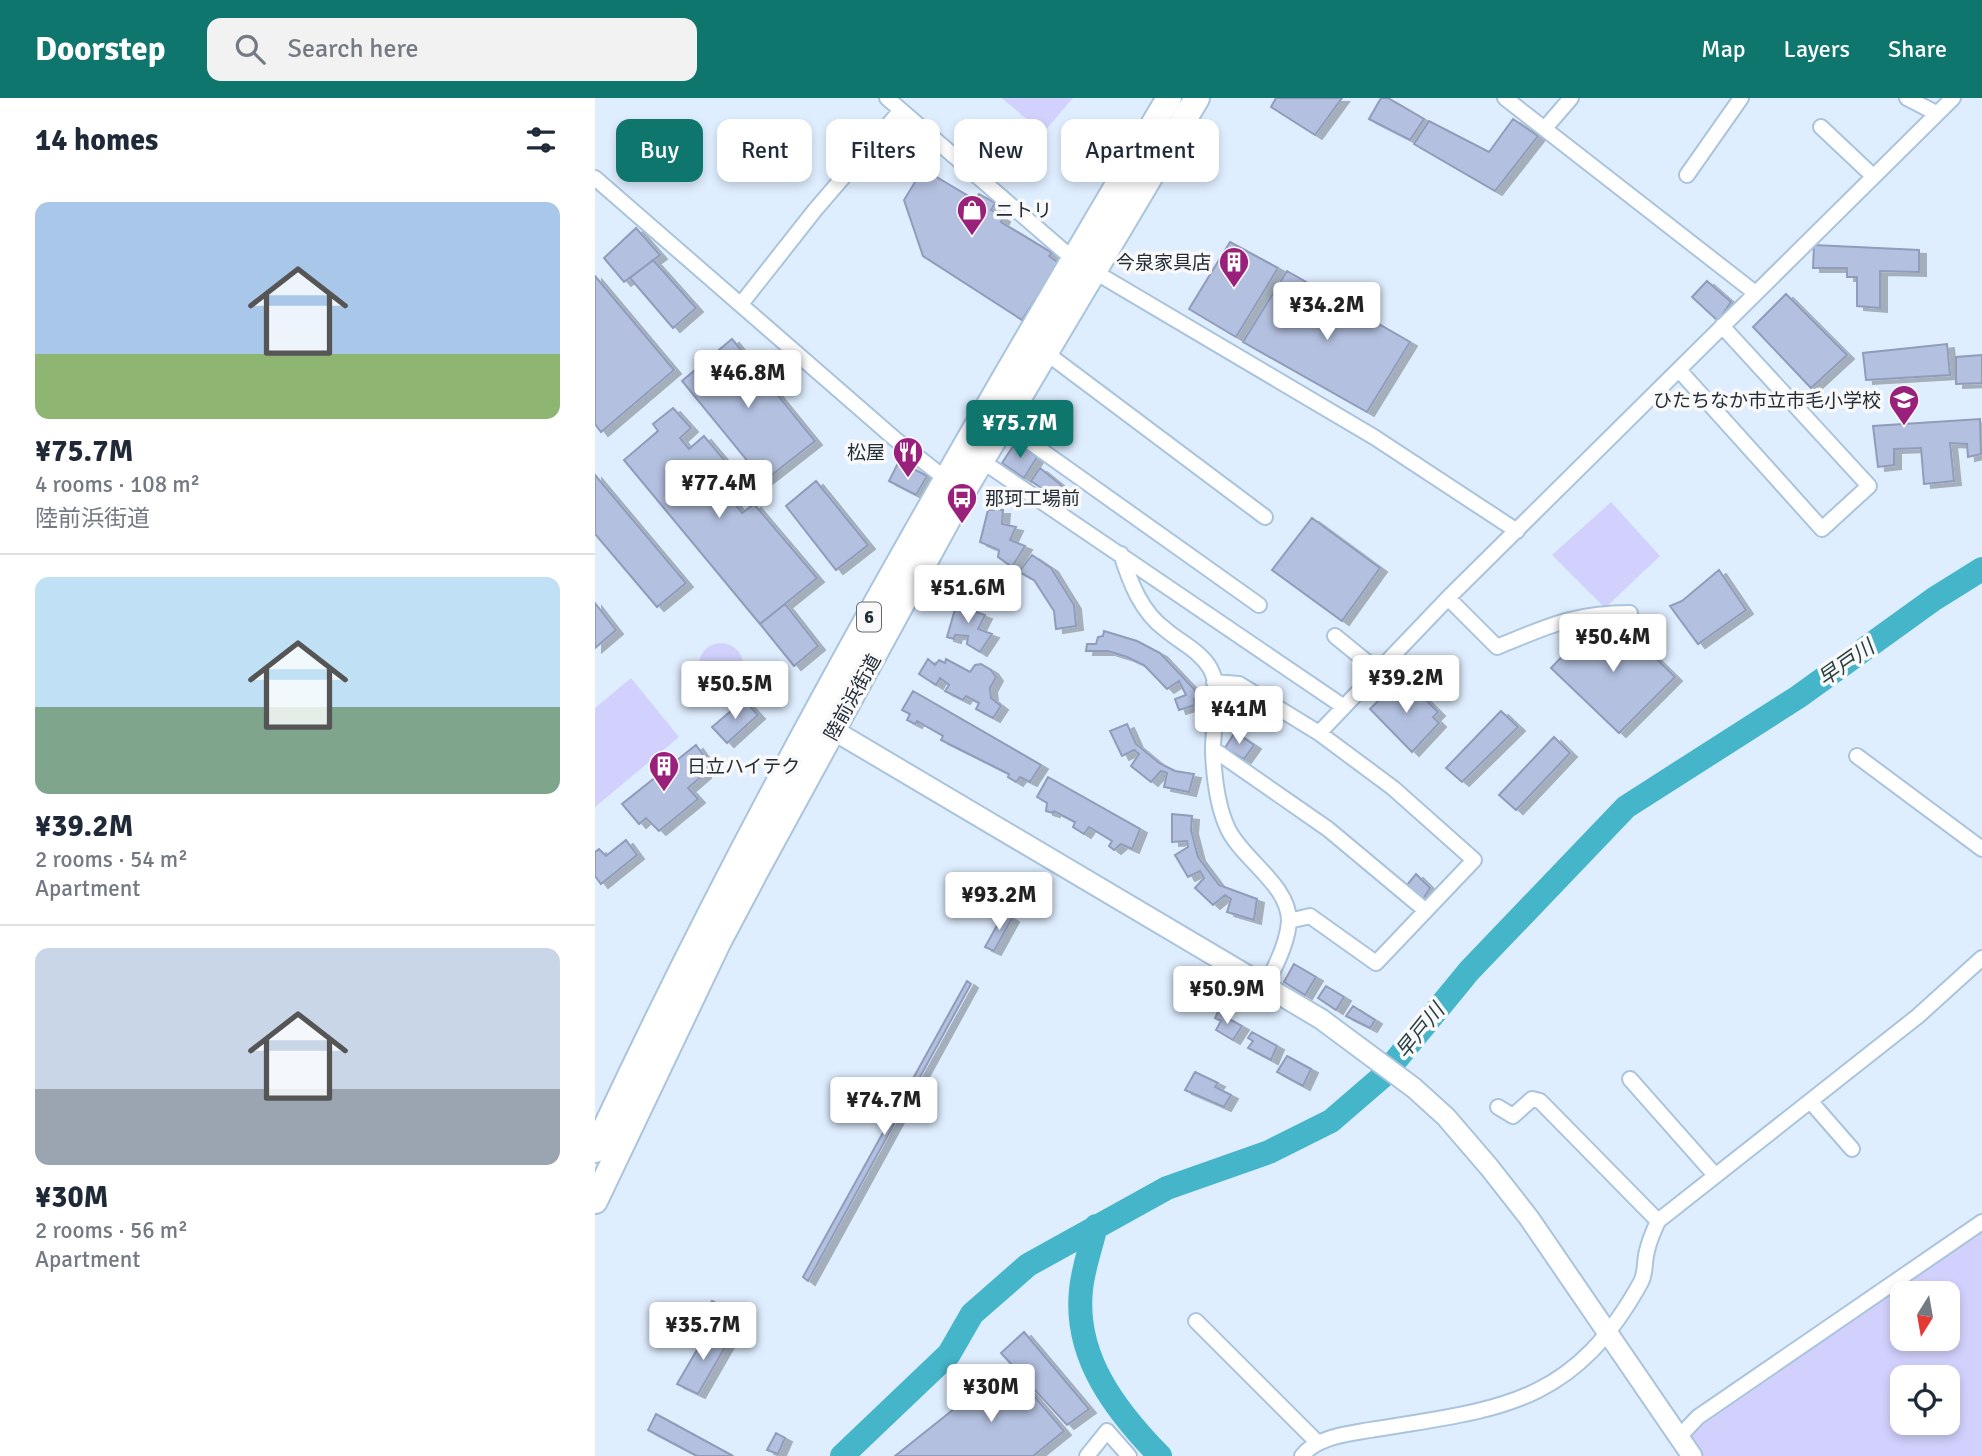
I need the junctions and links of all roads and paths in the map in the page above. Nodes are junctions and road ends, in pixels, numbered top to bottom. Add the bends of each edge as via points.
1 (887, 98) edge
2 (1169, 98) edge
3 (1197, 98) edge
4 (1504, 98) edge
5 (1571, 98) edge
6 (1741, 98) edge
7 (1907, 98) edge
8 (1952, 98) edge
9 (901, 110) junction
10 (1936, 113) junction
11 (1546, 127) junction
12 (1821, 127) dead end
13 (1687, 175) dead end
14 (1873, 176) junction
15 (595, 178) edge
16 (1083, 264) junction
17 (1754, 292) junction
18 (741, 304) junction
19 (1722, 326) junction
20 (1045, 352) junction
21 (1679, 370) junction
22 (1003, 423) junction
23 (982, 461) junction
24 (954, 484) junction
25 (1265, 517) dead end
26 (1517, 531) junction
27 (1121, 554) junction
28 (1448, 598) junction
29 (1259, 605) dead end
30 (1630, 613) dead end
31 (1335, 636) dead end
32 (1379, 672) junction
33 (1214, 682) junction
34 (1344, 707) junction
35 (824, 725) junction
36 (1319, 733) junction
37 (1213, 749) junction
38 (1857, 756) dead end
39 (1982, 849) edge
40 (1425, 910) junction
41 (1289, 921) junction
42 (1982, 958) edge
43 (1265, 986) junction
44 (1630, 1079) dead end
45 (1811, 1102) junction
46 (1498, 1107) dead end
47 (1852, 1149) dead end
48 (595, 1150) edge
49 (1714, 1174) junction
50 (595, 1201) edge
51 (1658, 1221) junction
52 (1982, 1223) edge
53 (1196, 1321) dead end
54 (1608, 1332) junction
55 (1679, 1437) junction
56 (1318, 1443) junction
57 (1087, 1456) edge
58 (1129, 1456) edge
59 (1302, 1456) edge
60 (1692, 1456) edge

1 - 9 street
2 - 16 highway, 陸前浜街道 / 6
3 - 16 highway, 陸前浜街道 / 6
4 - 11 street
5 - 11 street
6 - 13 street
7 - 10 street
8 - 10 street
9 - 16 street
9 - 18 street
10 - 14 street
11 - 17 street
12 - 14 street
14 - 17 street
15 - 18 street
16 - 20 highway, 陸前浜街道 / 6
16 - 24 highway, 陸前浜街道 / 6
16 - 26 street via 1374,437
17 - 19 street
18 - 24 street
19 - 21 street
19 - 21 street via 1869,486 1822,528
20 - 22 highway, 陸前浜街道 / 6
20 - 25 street
21 - 26 street
22 - 23 highway, 陸前浜街道 / 6
22 - 29 street
23 - 24 highway, 陸前浜街道 / 6
23 - 27 street
24 - 35 highway, 陸前浜街道 / 6
26 - 28 street
27 - 33 street via 1133,589 1146,608 1210,667
27 - 34 street
28 - 30 street via 1497,647 1590,613
28 - 32 street
31 - 32 street
32 - 34 street
33 - 36 street via 1239,684
33 - 37 street
34 - 36 street
35 - 43 street
35 - 48 highway, 陸前浜街道 / 6 via 699,932
35 - 50 highway, 陸前浜街道 / 6
36 - 40 street via 1393,788 1474,860
37 - 40 street via 1328,829
37 - 41 street via 1218,796 1229,831 1275,887
38 - 39 street
40 - 41 street via 1376,963 1310,916
41 - 43 street via 1277,965
42 - 45 street
43 - 54 street via 1377,1058 1446,1117 1489,1167
44 - 49 street
45 - 47 street
45 - 49 street
46 - 51 street via 1513,1116 1532,1099 1540,1101
49 - 51 street
51 - 54 street via 1643,1279
52 - 55 street via 1698,1417
53 - 56 street
54 - 55 street
54 - 56 street via 1584,1362 1563,1378 1515,1402
55 - 60 street
56 - 59 street
57 - 58 street via 1107,1431

